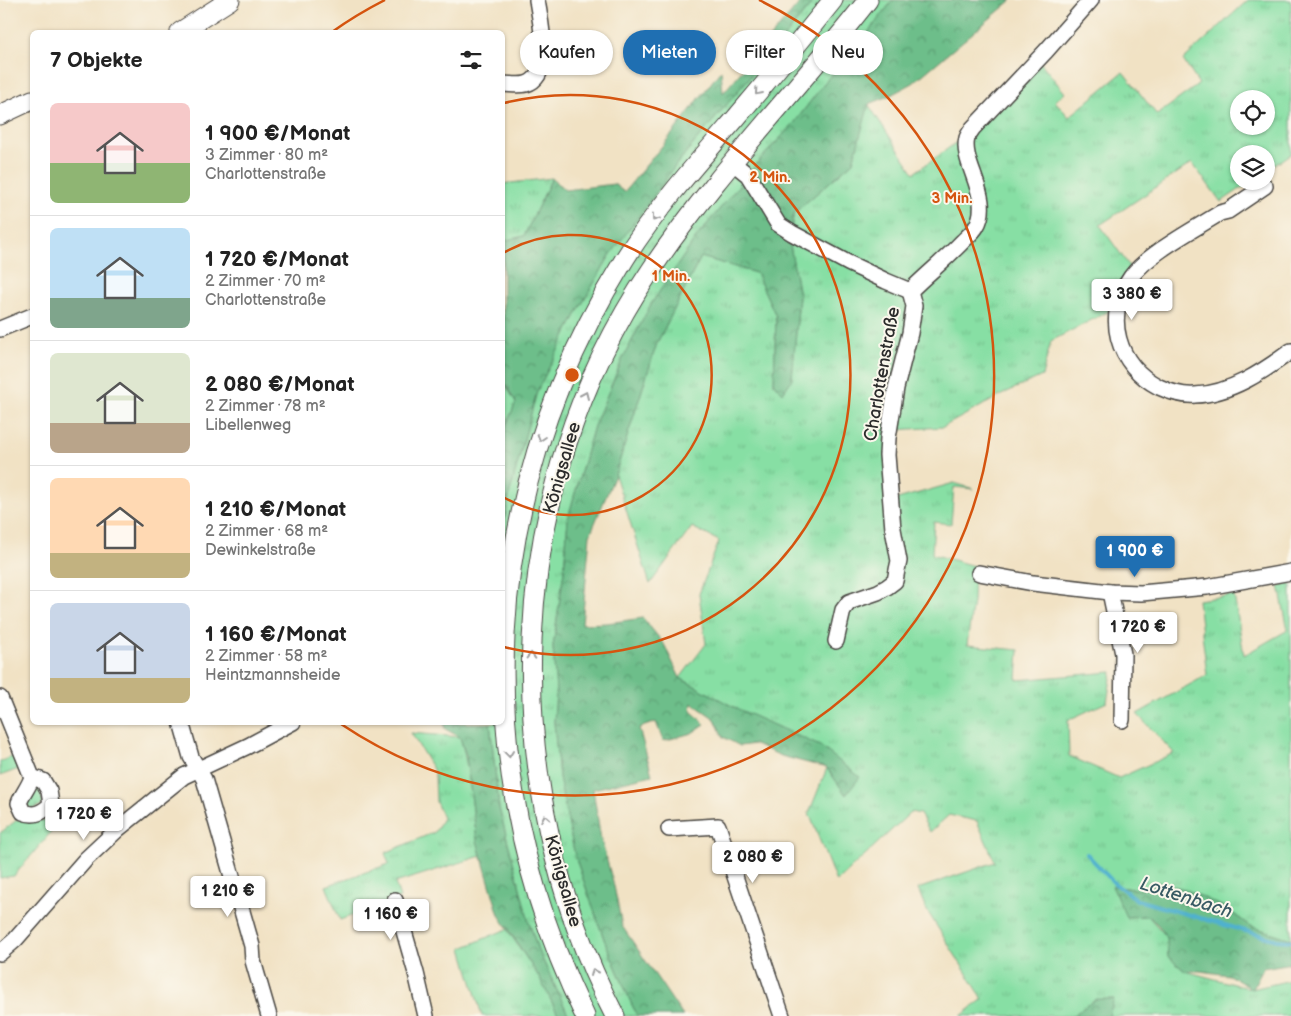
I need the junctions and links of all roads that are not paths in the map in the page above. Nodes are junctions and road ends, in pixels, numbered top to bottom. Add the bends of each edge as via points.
1 (230, 0) edge
2 (537, 0) edge
3 (833, 0) edge
4 (868, 0) edge
5 (1092, 0) edge
6 (183, 30) edge
7 (505, 84) edge
8 (30, 101) edge
9 (0, 115) edge
10 (733, 163) junction
11 (1259, 190) edge
12 (910, 291) junction
13 (30, 317) edge
14 (0, 329) edge
15 (1291, 351) edge
16 (1291, 572) edge
17 (979, 573) dead end
18 (1110, 592) junction
19 (836, 641) dead end
20 (505, 663) edge
21 (0, 698) edge
22 (1122, 720) dead end
23 (505, 721) edge
24 (182, 725) edge
25 (287, 725) edge
26 (199, 769) junction
27 (32, 777) dead end
28 (669, 829) dead end
29 (395, 900) dead end
30 (0, 953) edge
31 (268, 1016) edge
32 (426, 1016) edge
33 (585, 1016) edge
34 (616, 1016) edge
35 (782, 1016) edge

1 - 6 main road
2 - 7 street via 544,64 535,79 526,84
3 -> 20 main road, Königsallee via 664,204 595,310 555,397 525,493 506,614
4 - 10 main road, Königsallee
5 - 12 street, Charlottenstraße via 973,128 967,138 967,149 980,196 981,209 976,228
8 - 9 main road
10 - 12 street, Charlottenstraße via 748,175 778,224 848,263
34 -> 10 main road, Königsallee via 592,967 563,890 544,813 532,702 533,618 538,571 560,466 579,408 612,335 679,230
11 - 15 street via 1151,257 1136,270 1120,299 1118,334 1124,354 1133,368 1166,390 1186,395 1209,394 1236,384
12 - 19 street, Charlottenstraße via 914,306 896,388 887,454 898,561 895,580 878,592 849,602 843,610
13 - 14 street
16 - 18 street via 1208,587 1141,593
17 - 18 street
18 - 22 street via 1123,654
21 - 27 street
23 -> 33 main road, Königsallee via 512,782 528,863 554,946
24 - 26 street via 191,757
25 - 26 street
26 - 30 street via 184,776 110,836
26 - 31 street via 252,946
28 - 35 street via 718,826
29 - 32 street

